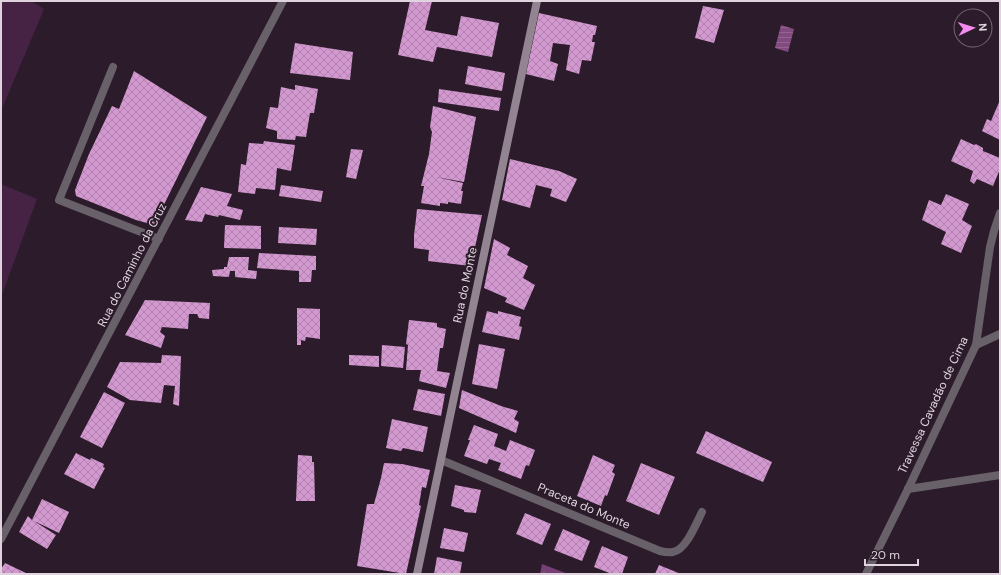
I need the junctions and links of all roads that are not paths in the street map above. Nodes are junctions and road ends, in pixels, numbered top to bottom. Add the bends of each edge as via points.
1 (284, 1) edge
2 (537, 1) edge
3 (113, 67) dead end
4 (1000, 213) edge
5 (158, 240) junction
6 (1000, 334) edge
7 (976, 345) junction
8 (441, 460) junction
9 (1000, 475) edge
10 (908, 489) junction
11 (702, 512) dead end
12 (4, 528) edge
13 (1, 539) edge
14 (416, 574) edge
15 (866, 574) edge

1 - 5 street, Rua do Caminho da Cruz
2 - 8 street, Rua do Monte
3 - 5 street via 59,200
4 - 7 street, Travessa Cavadão de Cima via 990,247
5 - 12 street, Rua do Caminho da Cruz
6 - 7 street
7 - 10 street, Travessa Cavadão de Cima
8 - 11 street, Praceta do Monte via 660,551 674,552 684,544
8 - 14 street, Rua do Monte
9 - 10 street
10 - 15 street, Travessa Cavadão de Cima
12 - 13 street, Rua do Caminho da Cruz

